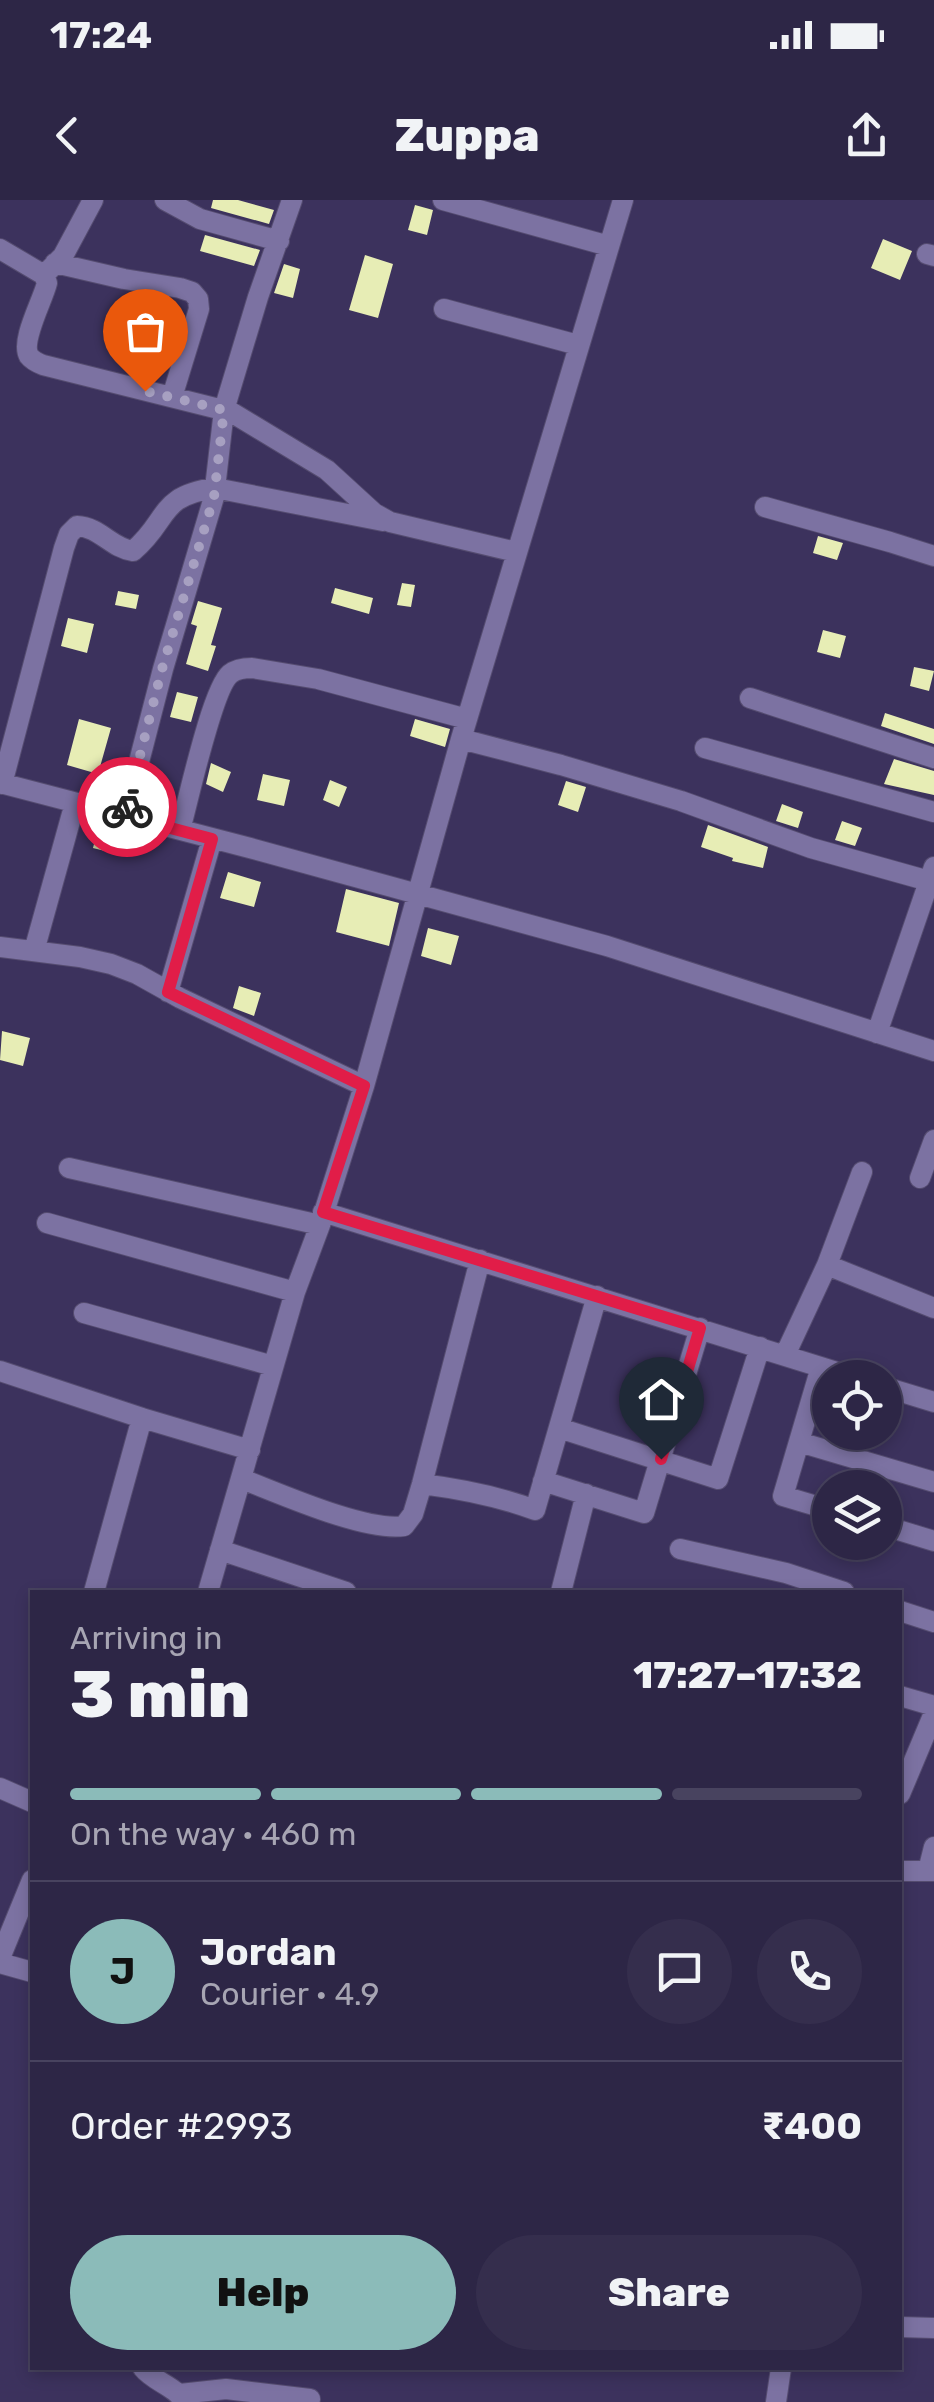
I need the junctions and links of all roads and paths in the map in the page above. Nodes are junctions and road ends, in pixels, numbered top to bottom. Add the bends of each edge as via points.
1 (93, 200) edge
2 (165, 200) edge
3 (292, 200) edge
4 (442, 200) edge
5 (623, 200) edge
6 (279, 240) junction
7 (609, 246) junction
8 (0, 249) edge
9 (50, 269) junction
10 (444, 309) dead end
11 (578, 345) junction
12 (172, 397) junction
13 (224, 410) junction
14 (215, 488) junction
15 (765, 507) dead end
16 (390, 522) junction
17 (516, 552) junction
18 (934, 556) edge
19 (750, 698) dead end
20 (464, 729) junction
21 (705, 748) dead end
22 (934, 758) edge
23 (1, 784) edge
24 (75, 803) junction
25 (934, 812) edge
26 (125, 816) junction
27 (180, 830) junction
28 (212, 839) junction
29 (932, 874) edge
30 (419, 894) junction
31 (0, 947) edge
32 (34, 951) junction
33 (168, 992) junction
34 (877, 1033) junction
35 (934, 1050) edge
36 (364, 1086) junction
37 (934, 1140) edge
38 (69, 1168) dead end
39 (862, 1172) dead end
40 (920, 1178) dead end
41 (321, 1219) junction
42 (47, 1223) dead end
43 (480, 1260) junction
44 (827, 1265) junction
45 (295, 1292) junction
46 (597, 1296) junction
47 (934, 1308) edge
48 (84, 1313) dead end
49 (700, 1328) junction
50 (760, 1347) junction
51 (785, 1355) junction
52 (812, 1363) edge
53 (273, 1366) junction
54 (0, 1371) edge
55 (902, 1392) edge
56 (812, 1397) edge
57 (934, 1402) edge
58 (142, 1418) junction
59 (559, 1428) junction
60 (799, 1442) junction
61 (250, 1450) junction
62 (661, 1459) junction
63 (932, 1475) edge
64 (242, 1480) junction
65 (544, 1480) junction
66 (422, 1484) junction
67 (586, 1494) junction
68 (812, 1505) edge
69 (902, 1531) edge
70 (934, 1540) edge
71 (680, 1549) dead end
72 (220, 1550) junction
73 (95, 1590) edge
74 (209, 1590) edge
75 (340, 1590) edge
76 (562, 1590) edge
77 (838, 1590) edge
78 (902, 1612) edge
79 (934, 1622) edge
80 (902, 1697) edge
81 (934, 1709) edge
82 (904, 1768) edge
83 (0, 1788) edge
84 (30, 1801) edge
85 (934, 1847) edge
86 (902, 1871) edge
87 (931, 1871) edge
88 (30, 1885) edge
89 (0, 1960) edge
90 (30, 1971) edge
91 (902, 2327) edge
92 (934, 2328) edge
93 (145, 2370) edge
94 (780, 2370) edge
95 (182, 2398) edge
96 (310, 2399) dead end
97 (776, 2402) edge

1 - 9 street
2 - 6 street via 200,219
3 - 6 street
4 - 7 street
5 - 7 street
6 - 13 street
7 - 11 street
8 - 9 street
9 - 12 street via 26,341 31,359
9 - 12 street via 192,292 199,309
10 - 11 street
11 - 17 street
12 - 13 street
13 - 14 street
13 - 16 street via 327,470
14 - 16 street
14 - 23 street via 176,500 133,551 87,527 69,534
14 - 26 street
15 - 18 street
16 - 17 street
17 - 20 street
19 - 22 street
20 - 27 street via 318,679 241,668 225,680 207,725
20 - 29 street via 810,848
20 - 30 street
21 - 25 street
23 - 24 street
24 - 26 street
24 - 32 street
26 - 27 street
27 - 28 street
28 - 30 street
28 - 33 street
29 - 34 street
30 - 34 street
30 - 36 street
31 - 32 street
32 - 33 street via 111,964
33 - 36 street
34 - 35 street
36 - 41 street
37 - 40 street
38 - 41 street
39 - 44 street
41 - 43 street
41 - 45 street
42 - 45 street
43 - 46 street
43 - 66 street
44 - 47 street
44 - 51 street
45 - 53 street
46 - 49 street
46 - 59 street
48 - 53 street
49 - 50 street
49 - 62 street
50 - 51 street
50 - 62 street via 718,1478
51 - 52 street
53 - 61 street
54 - 58 street
55 - 57 street
56 - 60 street
58 - 61 street
58 - 73 street
59 - 62 street
59 - 65 street
60 - 63 street
60 - 68 street via 783,1496
61 - 64 street
62 - 67 street via 644,1513
64 - 66 street via 393,1528 412,1514
64 - 72 street
65 - 66 street via 535,1510
65 - 67 street
67 - 76 street
69 - 70 street
71 - 77 street
72 - 74 street
72 - 75 street
78 - 79 street
80 - 81 street
81 - 82 street
83 - 84 street
85 - 87 street
86 - 87 street
88 - 89 street
89 - 90 street
91 - 92 street
93 - 95 street
94 - 97 street
95 - 96 street via 226,2389

